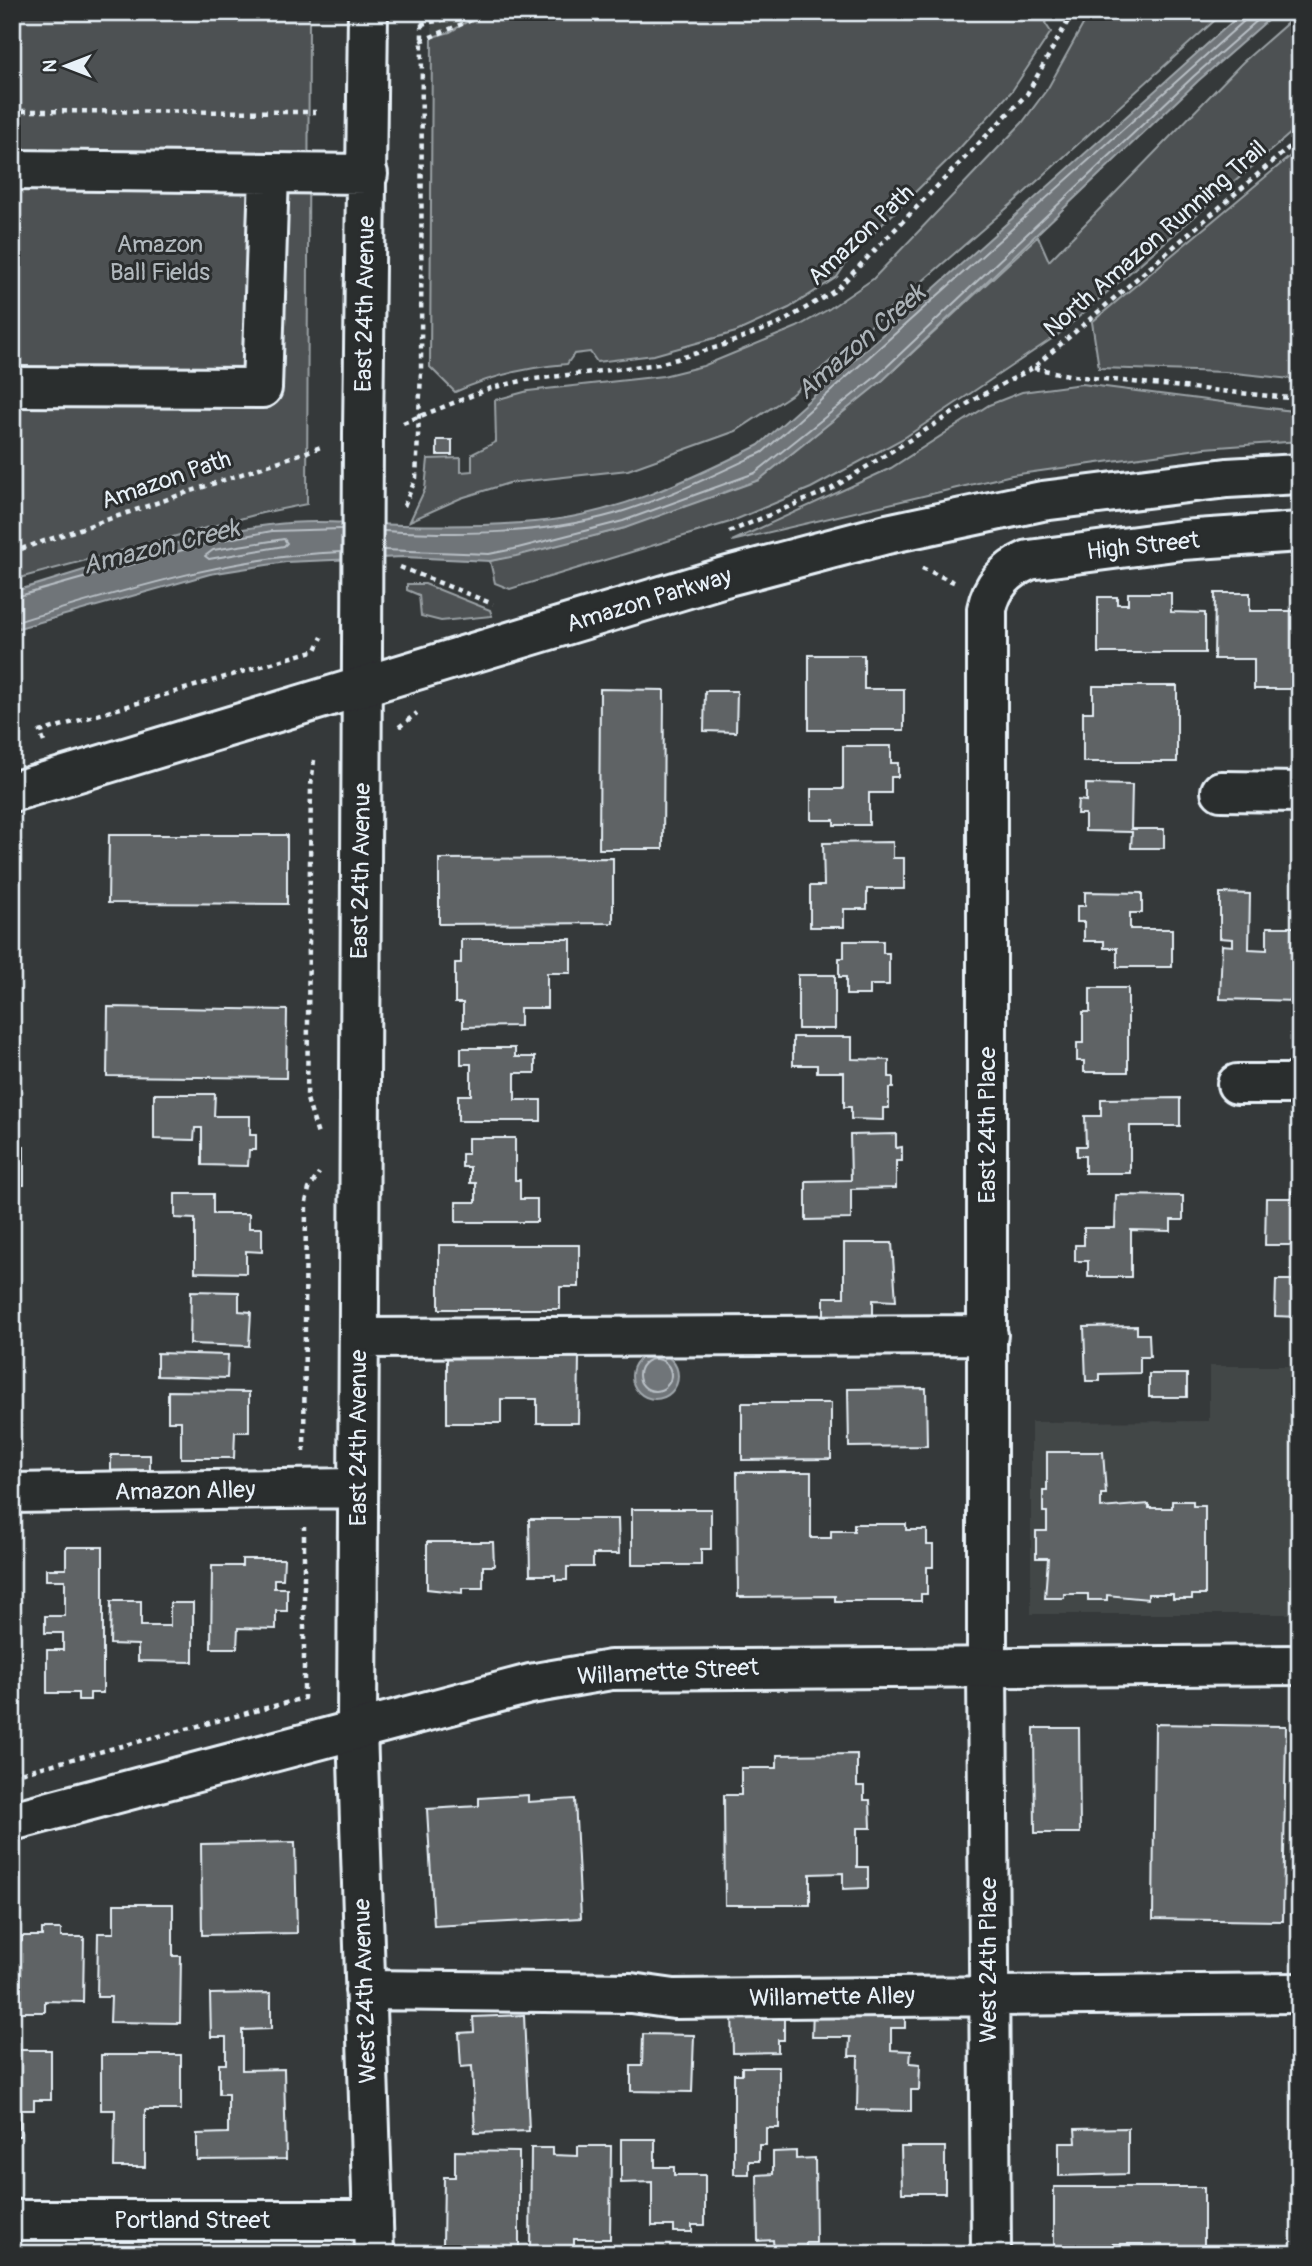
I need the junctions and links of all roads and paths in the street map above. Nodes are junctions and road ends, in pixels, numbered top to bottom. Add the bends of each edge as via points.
1 (368, 12) edge
2 (422, 12) edge
3 (462, 12) edge
4 (479, 12) edge
5 (1073, 12) edge
6 (421, 24) junction
7 (421, 41) junction
8 (12, 111) edge
9 (316, 112) dead end
10 (1300, 138) edge
11 (12, 170) edge
12 (269, 174) junction
13 (368, 174) junction
14 (1033, 368) junction
15 (12, 387) edge
16 (1300, 399) edge
17 (419, 417) junction
18 (394, 426) dead end
19 (333, 443) dead end
20 (1300, 474) edge
21 (381, 518) junction
22 (1300, 532) edge
23 (715, 537) dead end
24 (12, 552) edge
25 (380, 564) junction
26 (913, 569) dead end
27 (992, 591) junction
28 (506, 600) dead end
29 (329, 633) dead end
30 (363, 686) junction
31 (429, 709) dead end
32 (412, 710) dead end
33 (418, 712) junction
34 (396, 729) dead end
35 (314, 760) dead end
36 (312, 773) junction
37 (324, 775) dead end
38 (56, 779) junction
39 (1221, 791) dead end
40 (12, 792) edge
41 (1300, 792) edge
42 (1237, 1084) dead end
43 (1300, 1084) edge
44 (322, 1143) dead end
45 (321, 1171) dead end
46 (988, 1335) junction
47 (359, 1338) junction
48 (358, 1488) junction
49 (303, 1489) junction
50 (12, 1493) edge
51 (1300, 1665) edge
52 (987, 1666) junction
53 (357, 1729) junction
54 (12, 1774) edge
55 (12, 1821) edge
56 (365, 1990) junction
57 (1300, 1993) edge
58 (989, 1995) junction
59 (12, 2220) edge
60 (373, 2237) edge
61 (991, 2254) edge

1 - 13 street, East 24th Avenue
2 - 6 path
3 - 6 path
4 - 7 path via 474,19
5 - 17 path, Amazon Path via 1027,94 836,290 779,324 718,347 659,363 491,388
6 - 7 path
7 - 17 path
8 - 9 path
10 - 14 path, North Amazon Running Trail
11 - 12 street
12 - 13 street
12 - 15 street via 262,388
13 - 21 street, East 24th Avenue
14 - 16 path
14 - 23 path, North Amazon Running Trail via 831,489
17 - 18 path, Amazon Path
17 - 21 path via 416,478
19 - 24 path, Amazon Path
20 - 30 street, Amazon Parkway via 1227,478 1042,502 887,534 728,576
21 - 25 street, East 24th Avenue
22 - 27 street, High Street via 1182,540 1041,558 1018,565
25 - 28 path via 488,604
25 - 30 street, East 24th Avenue
26 - 27 path
27 - 46 street, East 24th Place via 986,621
29 - 38 path via 321,637 316,650 40,732
30 - 38 street, Amazon Parkway
30 - 47 street, East 24th Avenue
31 - 33 path
32 - 33 path
33 - 34 path
35 - 36 path
36 - 37 path
36 - 44 path via 307,1099
38 - 40 street, Amazon Parkway
39 - 41 street
42 - 43 street
45 - 49 path via 306,1202
46 - 47 street
46 - 52 street, East 24th Place
47 - 48 street, East 24th Avenue
48 - 49 street, Amazon Alley
48 - 53 street, East 24th Avenue
49 - 50 street, Amazon Alley
49 - 54 path via 304,1698
51 - 52 street, Willamette Street
52 - 53 street, Willamette Street via 611,1670 530,1684
52 - 58 street, West 24th Place
53 - 55 street, Willamette Street
53 - 56 street, West 24th Avenue
56 - 58 street, Willamette Alley via 631,1993 674,1999
56 - 60 street, West 24th Avenue
57 - 58 street, Willamette Alley
58 - 61 street, West 24th Place
59 - 60 street, Portland Street

